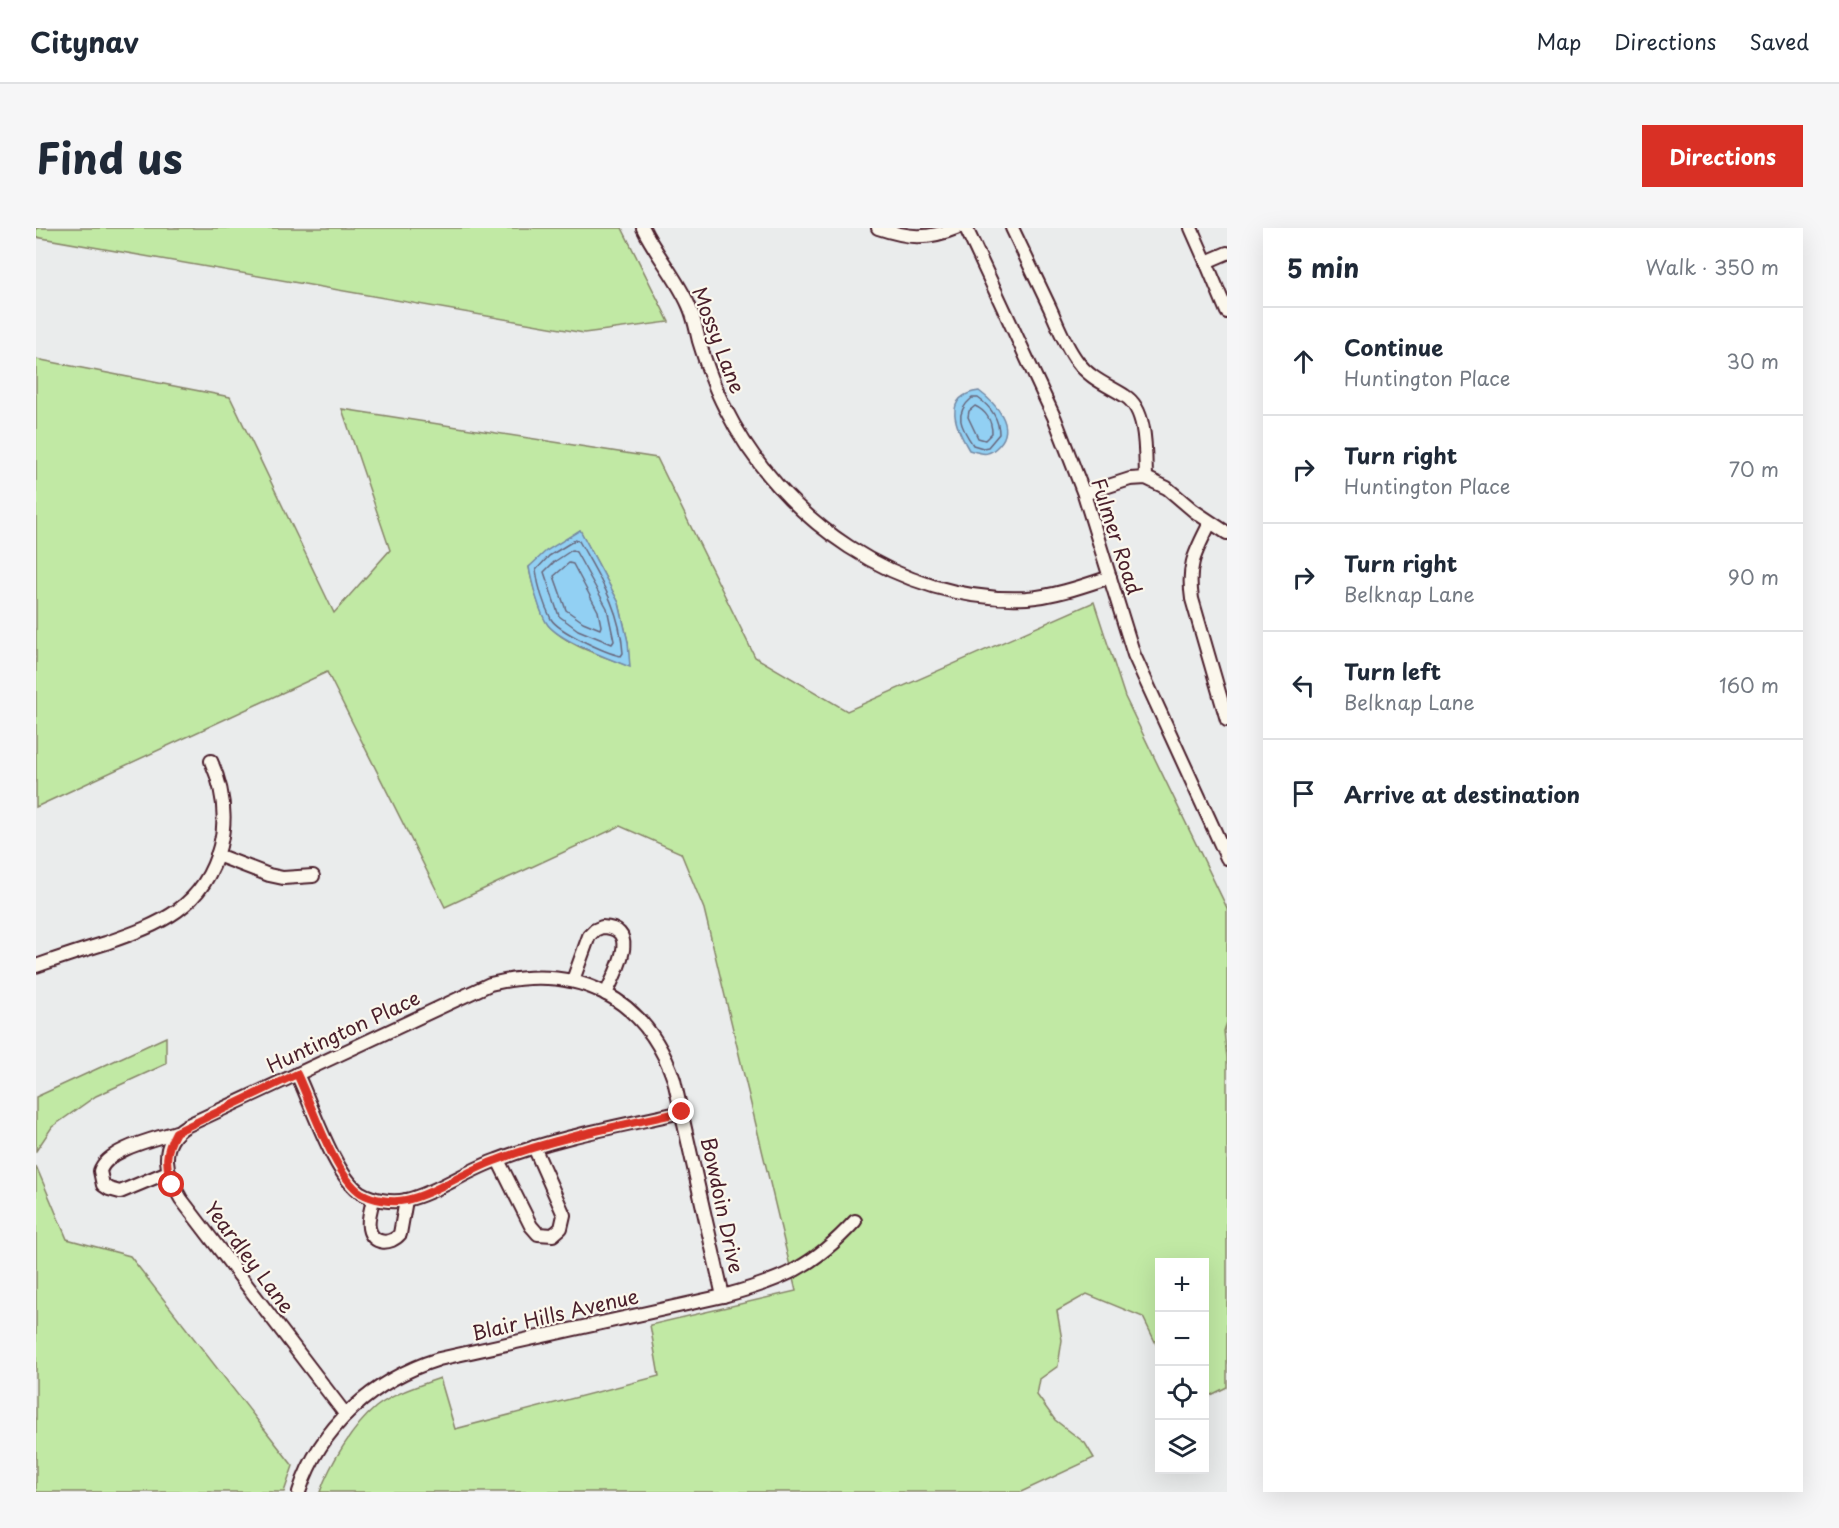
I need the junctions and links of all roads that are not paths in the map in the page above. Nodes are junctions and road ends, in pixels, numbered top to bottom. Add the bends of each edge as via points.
1 (643, 228) edge
2 (878, 228) edge
3 (956, 228) edge
4 (966, 228) edge
5 (1012, 228) edge
6 (1191, 228) edge
7 (1227, 253) edge
8 (1206, 262) junction
9 (1227, 312) edge
10 (1146, 478) junction
11 (1084, 494) junction
12 (1210, 523) junction
13 (1227, 533) edge
14 (1110, 577) junction
15 (1227, 720) edge
16 (211, 761) dead end
17 (217, 855) junction
18 (1227, 858) edge
19 (314, 876) dead end
20 (36, 966) edge
21 (573, 980) junction
22 (611, 997) junction
23 (297, 1074) junction
24 (682, 1112) junction
25 (176, 1132) junction
26 (534, 1147) junction
27 (498, 1160) junction
28 (168, 1172) junction
29 (373, 1198) junction
30 (406, 1200) junction
31 (855, 1221) dead end
32 (723, 1296) junction
33 (346, 1415) junction
34 (299, 1492) edge

1 - 14 street, Mossy Lane via 690,308 708,369 744,443 770,479 834,536 872,561 951,592 1028,598
2 - 3 street via 918,238
4 - 11 street, Fulmer Road
5 - 10 street via 1077,361 1101,384 1127,397 1140,414
6 - 8 street
7 - 8 street
8 - 9 street
10 - 11 street via 1130,479
10 - 12 street via 1167,488
11 - 14 street, Fulmer Road
12 - 13 street
12 - 15 street via 1190,566 1190,582
14 - 18 street, Fulmer Road via 1134,655
16 - 17 street via 222,794 222,836
17 - 19 street via 269,875
17 - 20 street via 202,886 175,914 153,926
21 - 22 street, Huntington Place
21 - 22 street via 592,933 602,927 616,930 622,935 624,949
21 - 23 street, Huntington Place via 529,977 490,984
22 - 24 street, Bowdoin Drive via 641,1021 660,1046
23 - 25 street, Huntington Place
23 - 29 street via 341,1171 362,1194
24 - 26 street
24 - 32 street, Bowdoin Drive
25 - 28 street via 166,1158
25 - 28 street via 107,1159 100,1171 103,1185 115,1192
26 - 27 street
26 - 27 street via 564,1215 561,1228 553,1235 538,1234 531,1227
27 - 30 street
28 - 33 street, Yeardley Lane via 181,1200
29 - 30 street
29 - 30 street via 369,1229 383,1242 400,1234
31 - 32 street, Blair Hills Avenue via 827,1250 792,1273
32 - 33 street, Blair Hills Avenue via 424,1364 380,1386
33 - 34 street, Blair Hills Avenue via 319,1449

